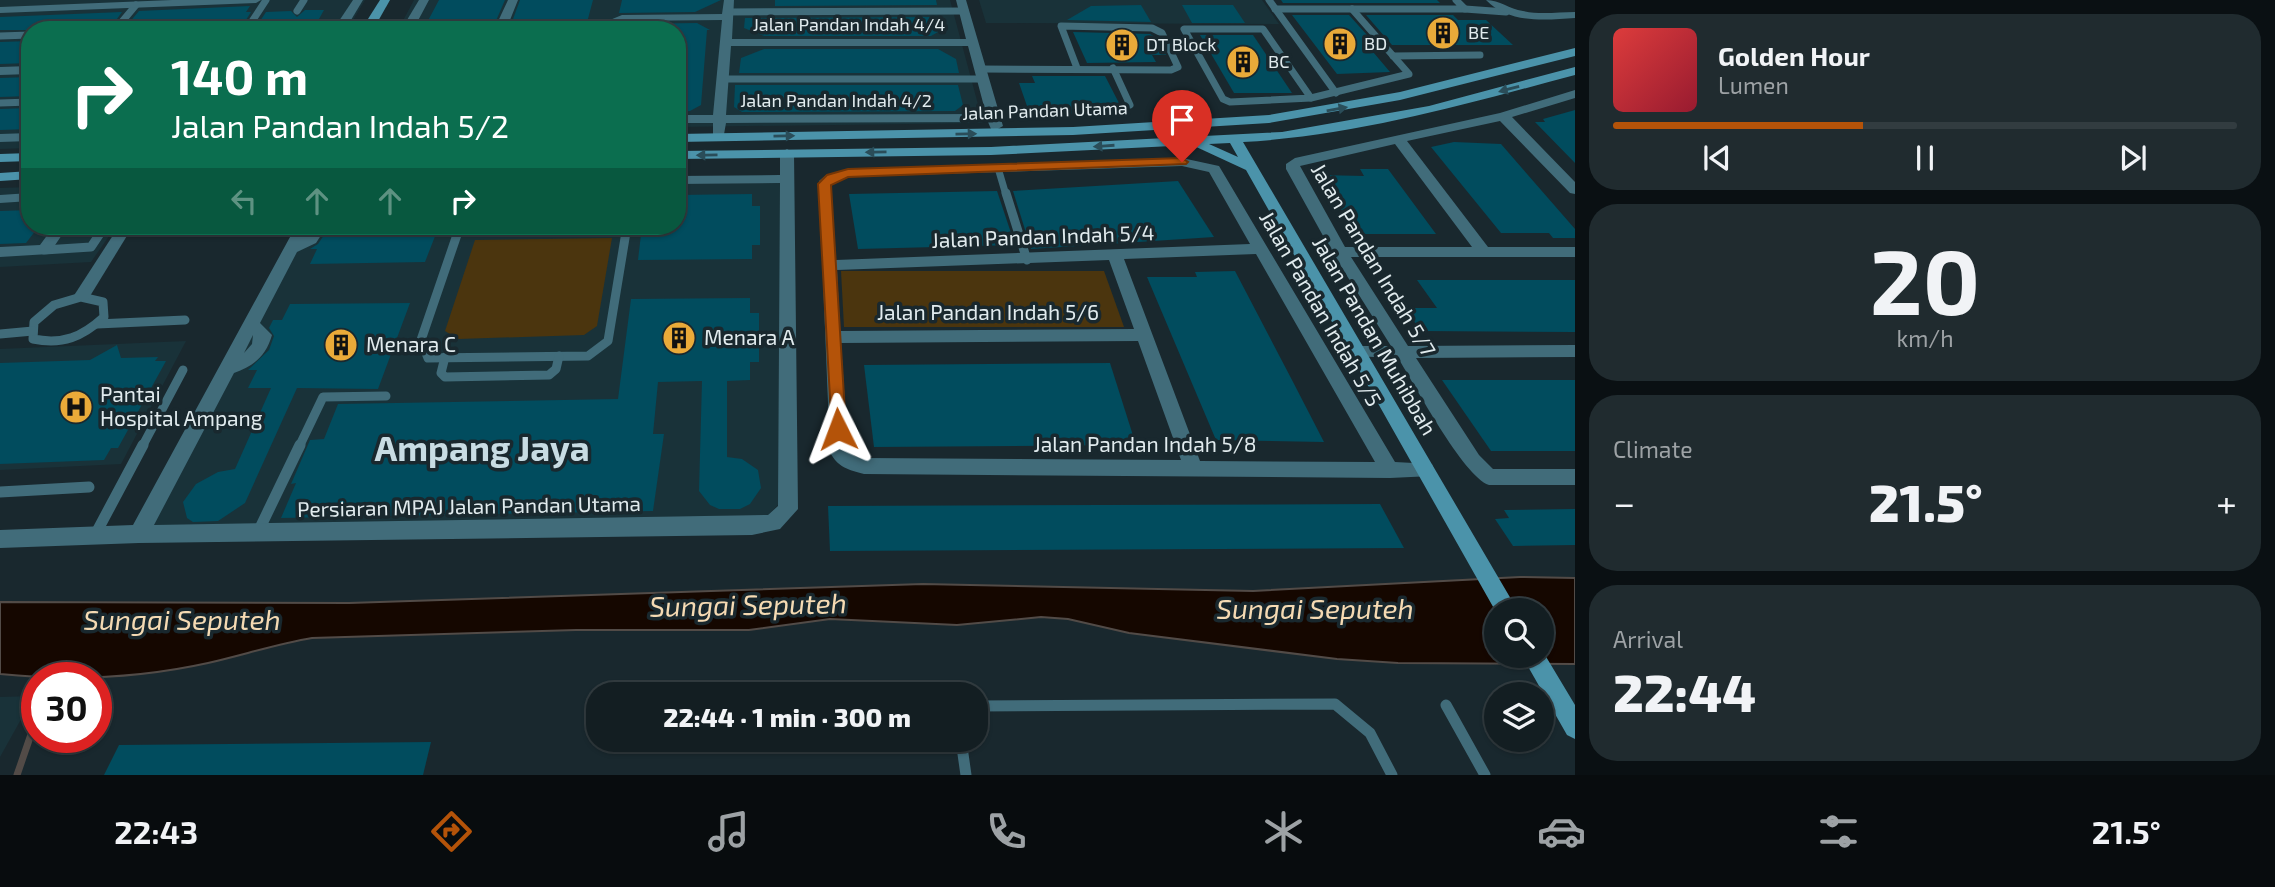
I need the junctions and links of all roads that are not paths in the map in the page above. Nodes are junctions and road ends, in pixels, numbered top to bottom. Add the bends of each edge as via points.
1 (256, 0) edge
2 (266, 0) edge
3 (304, 0) edge
4 (358, 0) edge
5 (385, 0) edge
6 (424, 0) edge
7 (513, 0) edge
8 (1269, 0) edge
9 (1456, 0) edge
10 (135, 5) junction
11 (963, 6) edge
12 (1499, 7) edge
13 (1275, 9) junction
14 (1352, 9) junction
15 (1465, 9) junction
16 (0, 10) edge
17 (728, 10) edge
18 (298, 11) dead end
19 (1575, 15) edge
20 (122, 21) edge
21 (252, 21) edge
22 (345, 21) edge
23 (372, 21) edge
24 (412, 21) edge
25 (504, 21) edge
26 (616, 21) edge
27 (21, 35) edge
28 (0, 36) edge
29 (973, 42) junction
30 (725, 43) junction
31 (1575, 52) edge
32 (1480, 55) dead end
33 (1393, 56) junction
34 (21, 64) edge
35 (0, 65) edge
36 (1077, 68) junction
37 (1113, 68) junction
38 (21, 70) edge
39 (0, 71) edge
40 (1575, 71) edge
41 (982, 74) junction
42 (723, 79) junction
43 (1336, 93) junction
44 (1575, 94) edge
45 (1311, 98) junction
46 (21, 102) edge
47 (0, 103) edge
48 (1130, 104) dead end
49 (1503, 116) junction
50 (994, 118) junction
51 (719, 119) junction
52 (686, 120) edge
53 (1269, 120) junction
54 (1198, 122) junction
55 (998, 133) junction
56 (21, 136) edge
57 (1282, 136) junction
58 (718, 137) junction
59 (0, 138) edge
60 (686, 138) edge
61 (1234, 138) junction
62 (1172, 141) junction
63 (1400, 141) junction
64 (787, 153) junction
65 (686, 155) edge
66 (21, 157) edge
67 (0, 158) edge
68 (1249, 167) junction
69 (998, 168) junction
70 (21, 176) edge
71 (0, 177) edge
72 (787, 179) junction
73 (686, 180) edge
74 (1575, 190) edge
75 (21, 198) edge
76 (0, 199) edge
77 (55, 235) edge
78 (99, 235) edge
79 (121, 235) edge
80 (298, 235) edge
81 (314, 235) edge
82 (457, 235) edge
83 (626, 235) edge
84 (292, 248) junction
85 (1261, 249) junction
86 (44, 250) junction
87 (0, 252) edge
88 (1340, 252) junction
89 (1575, 252) edge
90 (1485, 254) junction
91 (1115, 256) junction
92 (1027, 260) junction
93 (828, 265) junction
94 (81, 297) junction
95 (185, 320) dead end
96 (97, 324) junction
97 (33, 331) junction
98 (0, 334) edge
99 (1144, 335) junction
100 (833, 337) junction
101 (1575, 351) edge
102 (1357, 352) junction
103 (1404, 352) junction
104 (559, 356) junction
105 (445, 357) junction
106 (183, 370) dead end
107 (386, 396) dead end
108 (1194, 468) junction
109 (1390, 470) junction
110 (1425, 470) junction
111 (1575, 477) edge
112 (89, 486) dead end
113 (0, 492) edge
114 (258, 533) junction
115 (139, 534) junction
116 (95, 535) junction
117 (0, 539) edge
118 (1500, 598) edge
119 (1540, 668) edge
120 (1446, 705) dead end
121 (988, 706) edge
122 (1575, 727) edge
123 (963, 752) edge
124 (966, 775) edge
125 (1392, 775) edge
126 (1485, 775) edge

1 - 10 street
2 - 21 lane
3 - 18 lane
4 - 22 street
5 - 23 main road
6 - 24 street
7 - 25 street
8 - 13 lane
9 - 15 lane
10 - 16 street
10 - 20 lane
11 - 17 lane
11 - 29 street
12 - 15 lane
12 - 19 street via 1519,16
13 - 14 lane
13 - 43 lane
14 - 15 lane
14 - 33 lane
17 - 26 street
17 - 30 street
27 - 28 lane
29 - 30 street, Jalan Pandan Indah 4/4
29 - 41 street
30 - 42 street
53 -> 31 main road, Jalan Pandan Utama via 1401,96
32 - 33 lane
33 - 43 lane via 1409,74 1405,77
34 - 35 street
36 - 37 lane
36 - 37 lane via 1061,26 1152,28 1162,33 1178,67
36 - 41 lane
37 - 48 lane
38 - 39 street
40 -> 57 main road, Jalan Pandan Utama via 1430,110
41 - 42 lane
41 - 50 street
42 - 51 street
43 - 45 lane
44 - 49 street, Jalan Pandan Indah 5/7
45 - 45 lane via 1240,103 1223,99 1184,29 1263,30
46 - 47 lane
49 - 63 street, Jalan Pandan Indah 5/7
49 - 74 street
50 - 51 street, Jalan Pandan Indah 4/2
50 - 55 street
51 - 52 street, Jalan Pandan Indah 4/2
51 - 58 street
53 - 54 main road, Jalan Pandan Utama
53 - 61 main road
54 - 55 main road, Jalan Pandan Utama
54 - 61 main road
58 -> 55 main road, Jalan Pandan Utama
56 - 59 street
57 - 61 main road, Jalan Pandan Utama
57 - 68 main road via 1259,150
58 - 60 main road, Jalan Pandan Utama
58 - 64 main road via 746,150
61 - 62 main road, Jalan Pandan Utama
61 - 68 main road, Jalan Pandan Muhibbah
62 -> 64 main road, Jalan Pandan Utama via 1004,150
62 - 68 main road via 1209,147
63 - 88 street, Jalan Pandan Indah 5/7 via 1293,164
63 - 90 street
64 -> 65 main road, Jalan Pandan Utama
64 - 72 street, Persiaran MPAJ Jalan Pandan Utama
66 - 67 main road
68 - 102 main road, Jalan Pandan Muhibbah
69 - 85 street, Jalan Pandan Indah 5/5 via 1182,162 1214,169
69 - 92 lane
69 - 93 street via 831,177 824,184
70 - 71 main road
72 - 73 street
72 - 114 street, Persiaran MPAJ Jalan Pandan Utama via 788,509 773,523
75 - 76 street
77 - 86 street
78 - 86 lane via 91,247
79 - 94 street
80 - 84 street
81 - 84 street
82 - 105 lane via 421,340 428,358
83 - 104 lane via 608,341 588,356
84 - 115 street
85 - 91 street, Jalan Pandan Indah 5/4
85 - 109 street, Jalan Pandan Indah 5/5
86 - 87 street
88 - 90 street
88 - 103 street, Jalan Pandan Indah 5/7
89 - 90 street
91 - 92 street, Jalan Pandan Indah 5/4
91 - 99 street
92 - 93 street, Jalan Pandan Indah 5/4
93 - 100 street
94 - 96 lane via 103,302 104,317
94 - 97 lane via 54,305 34,323
95 - 96 lane
96 - 97 lane via 84,335 55,344 33,339
97 - 98 lane
99 - 100 street, Jalan Pandan Indah 5/6
99 - 108 street
100 - 108 street, Jalan Pandan Indah 5/8 via 839,452 849,462 864,466
101 - 103 street
102 - 103 street
102 - 110 main road, Jalan Pandan Muhibbah
103 - 111 street, Jalan Pandan Indah 5/7 via 1472,460 1489,477
104 - 105 lane
104 - 105 lane via 549,375 445,377 440,373
106 - 116 lane
107 - 114 lane via 323,397
108 - 109 street, Jalan Pandan Indah 5/8
109 - 110 street, Jalan Pandan Indah 5/8
110 - 118 main road, Jalan Pandan Muhibbah
112 - 113 lane
114 - 115 street, Persiaran MPAJ Jalan Pandan Utama
115 - 116 street, Persiaran MPAJ Jalan Pandan Utama
116 - 117 street, Persiaran MPAJ Jalan Pandan Utama
119 - 122 main road
120 - 126 lane
121 - 125 lane via 1335,704 1370,733
123 - 124 lane

